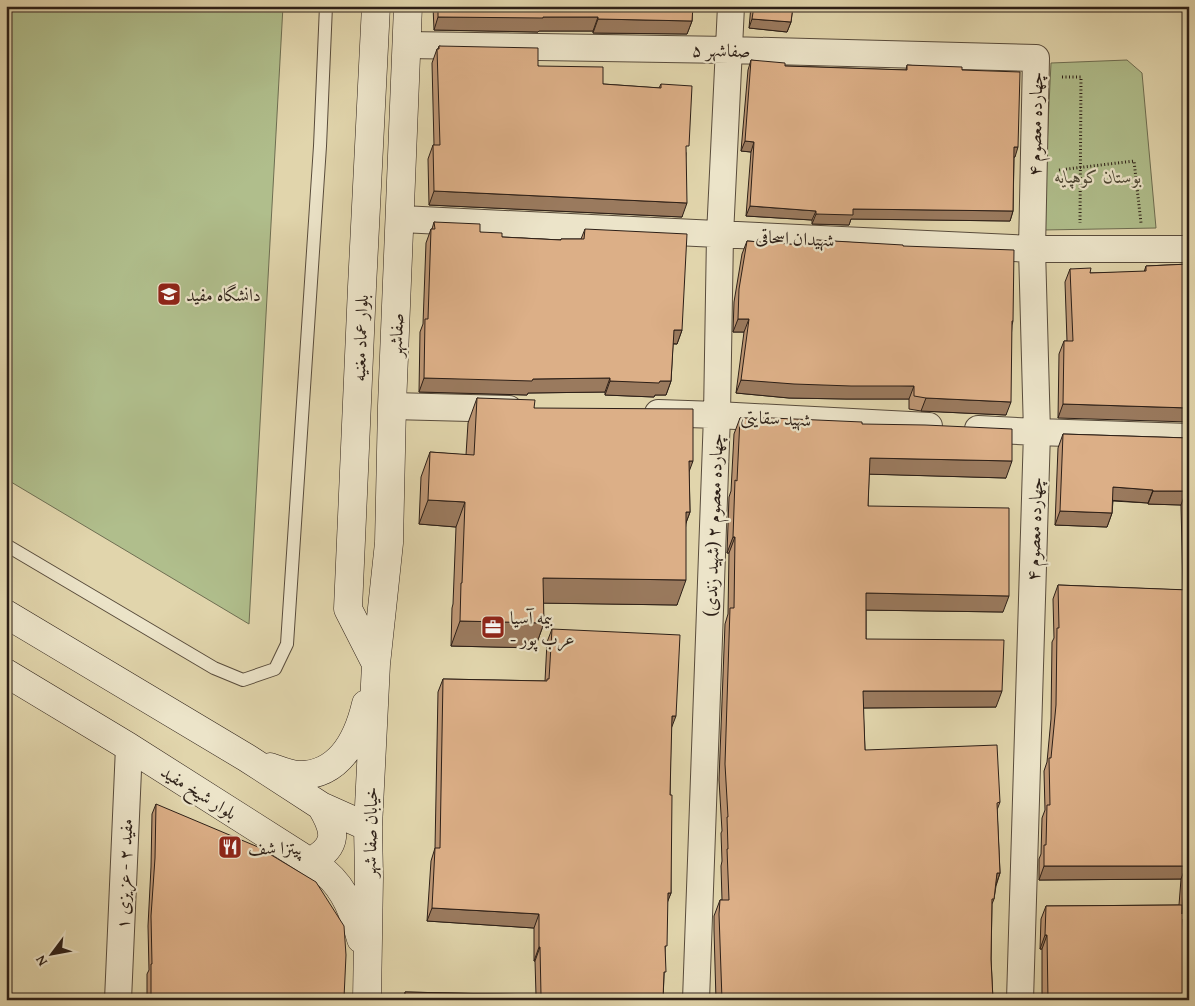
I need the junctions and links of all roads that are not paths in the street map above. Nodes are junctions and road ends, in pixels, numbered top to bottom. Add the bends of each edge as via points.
1 (326, 6) edge
2 (376, 6) edge
3 (408, 6) edge
4 (731, 6) edge
5 (406, 45) junction
6 (730, 50) junction
7 (1036, 68) joint
8 (401, 219) junction
9 (720, 235) junction
10 (1032, 248) junction
11 (1189, 249) edge
12 (392, 406) junction
13 (530, 410) edge
14 (638, 413) edge
15 (716, 415) junction
16 (1037, 432) junction
17 (1189, 437) edge
18 (6, 545) edge
19 (6, 614) edge
20 (376, 664) junction
21 (6, 673) edge
22 (129, 747) junction
23 (247, 758) junction
24 (321, 806) junction
25 (368, 828) junction
26 (310, 862) junction
27 (368, 969) junction
28 (118, 1000) edge
29 (367, 1000) edge
30 (696, 1000) edge
31 (1020, 1000) edge

1 - 18 lane via 320,146 287,644 275,669 243,680 214,668
2 - 20 main road, بلوار عماد مغنیه via 348,608
3 - 5 main road, صفاشهر
4 - 6 street, چهارده معصوم ۲ (شهید زندی)
5 - 6 street, صفاشهر ۵
5 - 8 main road, صفاشهر
6 - 7 street, صفاشهر ۵
6 - 9 street, چهارده معصوم ۲ (شهید زندی)
7 - 10 street, چهارده معصوم ۴
8 - 9 street, شهیدان اسحاقی
8 - 12 main road, صفاشهر
9 - 10 street, شهیدان اسحاقی
9 - 15 street, چهارده معصوم ۲ (شهید زندی)
10 - 11 street, شهیدان اسحاقی
10 - 16 street, چهارده معصوم ۴
12 - 13 street
12 - 20 main road, صفاشهر via 389,543
14 - 15 street, شهید سقایتی
15 - 16 street, شهید سقایتی
15 - 30 street, چهارده معصوم ۲ (شهید زندی)
16 - 17 street, شهید سقایتی
16 - 31 street, چهارده معصوم ۴
19 - 23 main road
20 - 23 main road via 362,722 350,746 335,764 316,773 299,775
20 - 25 main road, خیابان صفا شهر
21 - 22 main road, بلوار شیخ مفید
22 - 26 main road, بلوار شیخ مفید
22 - 28 street, مفید ۲ - عزیزی ۱
23 - 24 main road
24 - 25 main road
24 - 26 main road via 333,830 332,837 322,855
25 - 27 main road, خیابان صفا شهر
26 - 27 main road, بلوار شیخ مفید via 327,874 344,894 354,916
27 - 29 main road, خیابان صفا شهر

